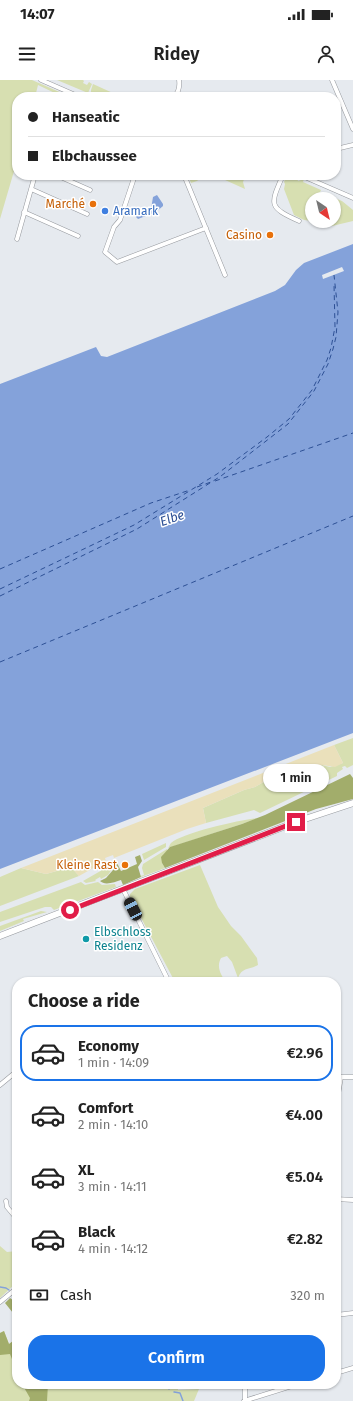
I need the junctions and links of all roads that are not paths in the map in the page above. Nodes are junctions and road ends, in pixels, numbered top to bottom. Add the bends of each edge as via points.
1 (41, 80) edge
2 (179, 80) edge
3 (332, 80) edge
4 (69, 92) edge
5 (178, 92) edge
6 (337, 92) edge
7 (341, 101) edge
8 (353, 130) edge
9 (353, 145) edge
10 (341, 149) edge
11 (34, 180) edge
12 (67, 180) edge
13 (133, 180) edge
14 (186, 180) edge
15 (282, 180) edge
16 (312, 180) edge
17 (31, 189) junction
18 (90, 190) dead end
19 (353, 198) edge
20 (24, 212) junction
21 (87, 214) dead end
22 (299, 221) dead end
23 (206, 228) junction
24 (78, 236) dead end
25 (16, 239) dead end
26 (225, 275) dead end
27 (353, 803) edge
28 (123, 889) junction
29 (0, 936) edge
30 (167, 977) edge
31 (12, 1075) edge
32 (353, 1077) edge
33 (341, 1078) edge
34 (0, 1084) edge
35 (341, 1199) edge
36 (353, 1200) edge
37 (6, 1201) dead end
38 (12, 1213) edge
39 (12, 1292) edge
40 (0, 1302) edge
41 (353, 1313) edge
42 (341, 1314) edge
43 (353, 1368) edge
44 (341, 1372) edge
45 (245, 1389) edge
46 (282, 1389) edge
47 (244, 1401) edge

1 - 4 street
2 - 5 street
3 - 6 street
7 - 8 street
9 - 10 street
11 - 17 street
12 - 18 street
13 - 23 street via 120,220 114,227 105,252 117,262
14 - 23 street
15 - 22 street via 273,197 274,203 279,212
16 - 19 street
17 - 20 street
17 - 21 street
20 - 24 street
20 - 25 street
23 - 26 street
27 - 28 main road via 296,822
28 - 29 main road
28 - 30 street
31 - 34 street
32 - 33 street
35 - 36 street
37 - 38 street
39 - 40 street
41 - 42 street
43 - 44 street
45 - 47 street
46 - 47 street

